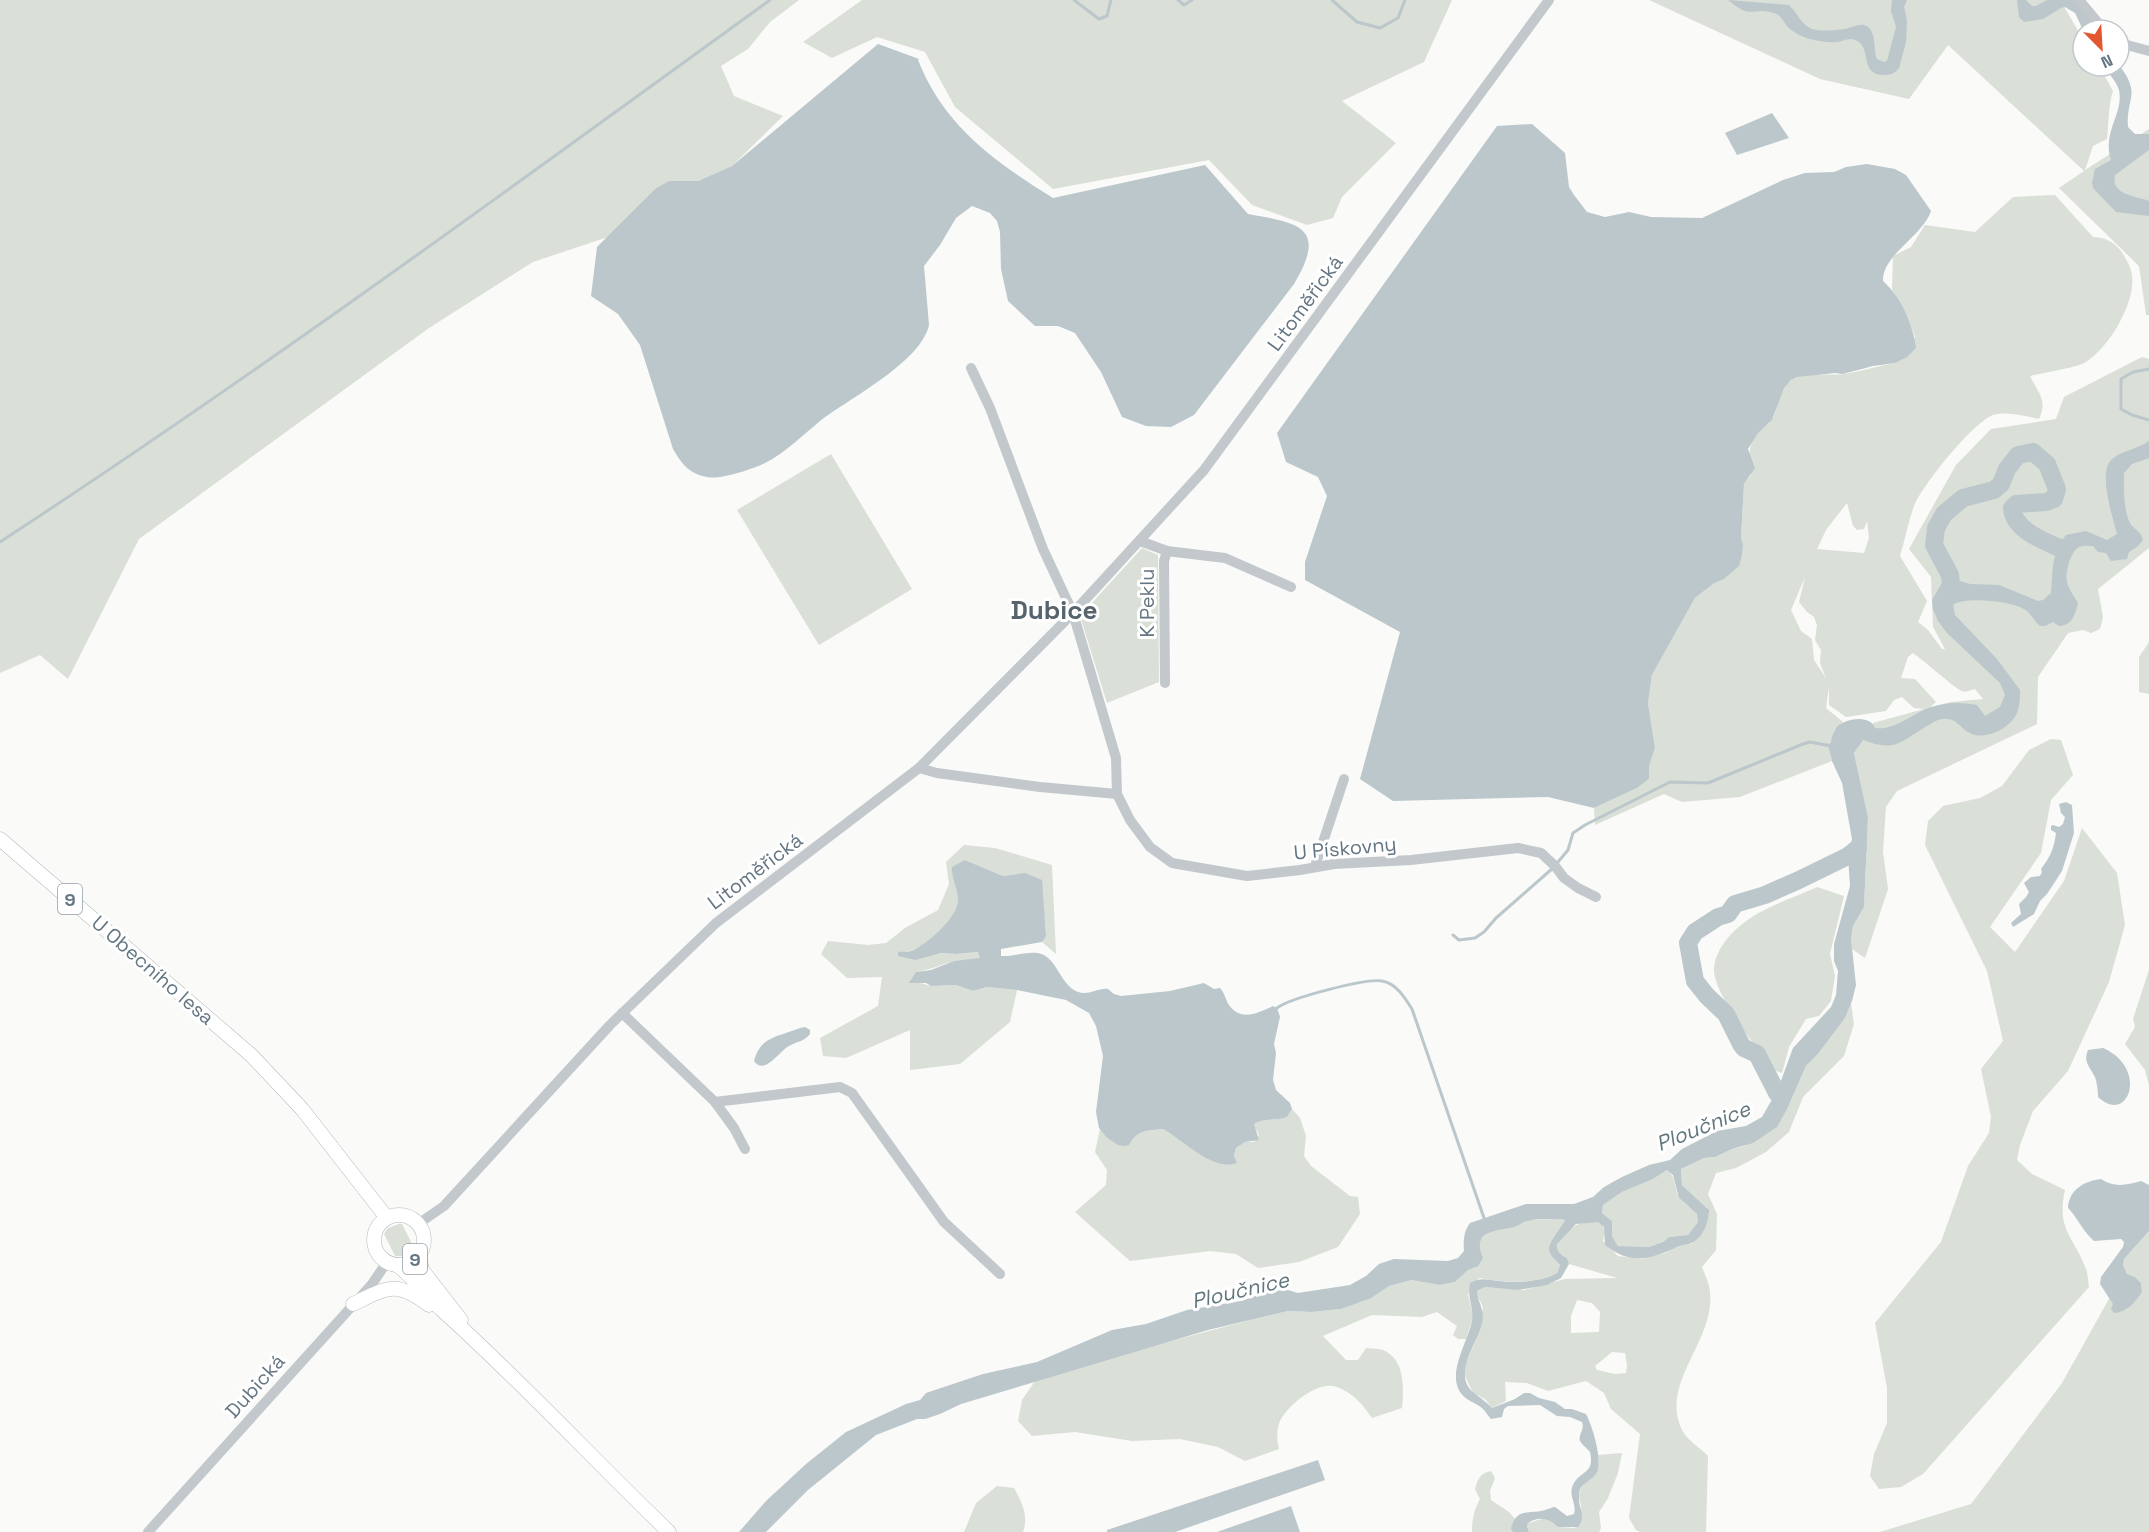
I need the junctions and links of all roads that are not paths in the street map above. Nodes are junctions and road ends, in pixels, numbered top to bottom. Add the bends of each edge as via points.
1 (1549, 0) edge
2 (2079, 0) edge
3 (2094, 18) edge
4 (2131, 46) edge
5 (2149, 51) edge
6 (971, 368) dead end
7 (1140, 541) junction
8 (1167, 551) junction
9 (1291, 587) dead end
10 (1073, 613) junction
11 (1165, 683) dead end
12 (919, 768) junction
13 (1344, 779) dead end
14 (1117, 794) junction
15 (0, 839) edge
16 (1314, 866) junction
17 (1596, 897) dead end
18 (622, 1013) junction
19 (715, 1102) junction
20 (746, 1149) dead end
21 (387, 1218) junction
22 (418, 1224) junction
23 (419, 1255) junction
24 (392, 1264) junction
25 (1000, 1274) dead end
26 (353, 1304) junction
27 (479, 1343) junction
28 (148, 1532) edge
29 (669, 1532) edge

1 - 7 street, Litoměřická via 1204,470
2 - 3 street
4 - 5 street
6 - 10 street via 1043,549
7 - 8 street, K Peklu
7 - 10 street, Litoměřická
8 - 9 street via 1225,558
8 - 11 street, K Peklu
10 - 12 street, Litoměřická
10 - 14 street via 1116,758
12 - 14 street via 1040,787
12 - 18 street, Litoměřická via 716,923
13 - 16 street
14 - 16 street, U Pískovny via 1150,847 1172,863 1247,876
15 - 21 main road, U Obecního lesa / 9 via 251,1055 302,1109
16 - 17 street, U Pískovny via 1518,848 1541,853 1564,878
18 - 19 street
18 - 22 street, Litoměřická via 444,1206
19 - 20 street
19 - 25 street via 840,1087 852,1093 944,1222
21 - 22 main road, 9 via 404,1216
21 - 24 main road, 9 via 379,1225 374,1240 379,1255
22 - 23 main road, 9 via 424,1239
23 - 24 main road, 9 via 407,1264
23 - 27 main road, 9 via 425,1274
24 - 26 street, Dubická
24 - 27 main road, 9 via 414,1279 439,1308
26 - 27 main road via 382,1290 402,1289
26 - 28 street, Dubická
27 - 29 main road, 9

